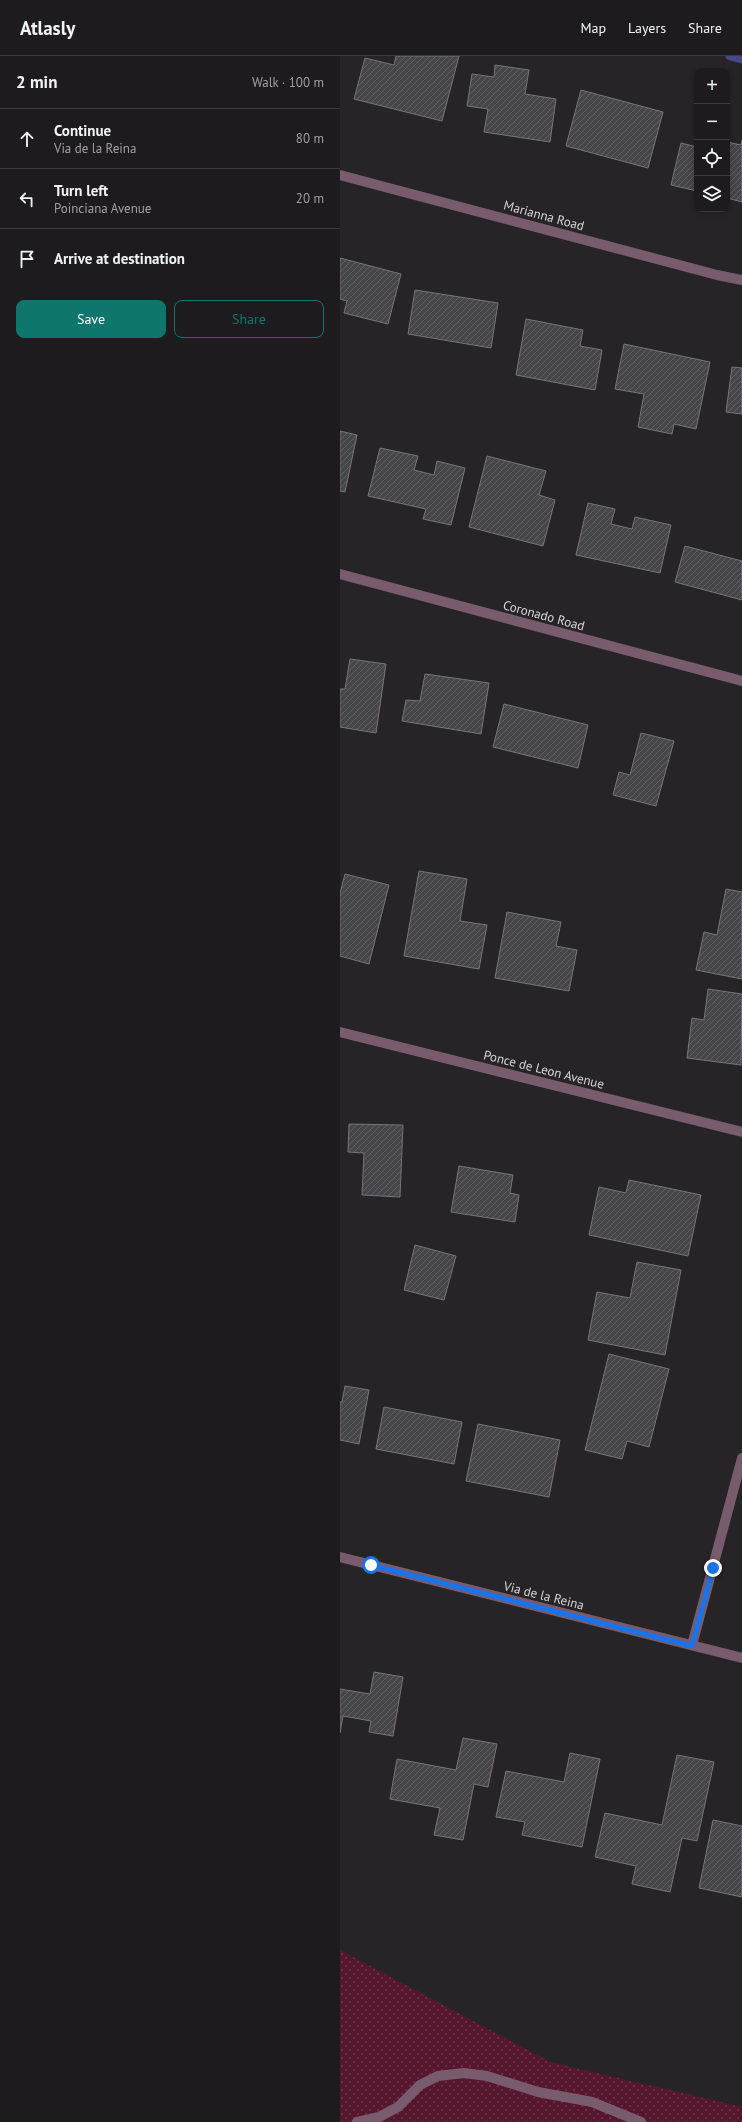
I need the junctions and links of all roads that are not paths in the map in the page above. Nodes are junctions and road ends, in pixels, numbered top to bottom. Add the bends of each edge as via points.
1 (340, 176) edge
2 (742, 280) edge
3 (340, 574) edge
4 (742, 680) edge
5 (340, 1032) edge
6 (742, 1132) edge
7 (742, 1458) edge
8 (340, 1557) edge
9 (692, 1646) junction
10 (742, 1658) edge
11 (357, 2122) edge
12 (641, 2122) edge

1 - 2 street, Marianna Road
3 - 4 street, Coronado Road
5 - 6 street, Ponce de Leon Avenue
7 - 9 street
8 - 9 street, Via de la Reina
9 - 10 street, Via de la Reina
11 - 12 street via 379,2117 398,2107 420,2085 438,2076 464,2073 487,2076 538,2092 592,2102

